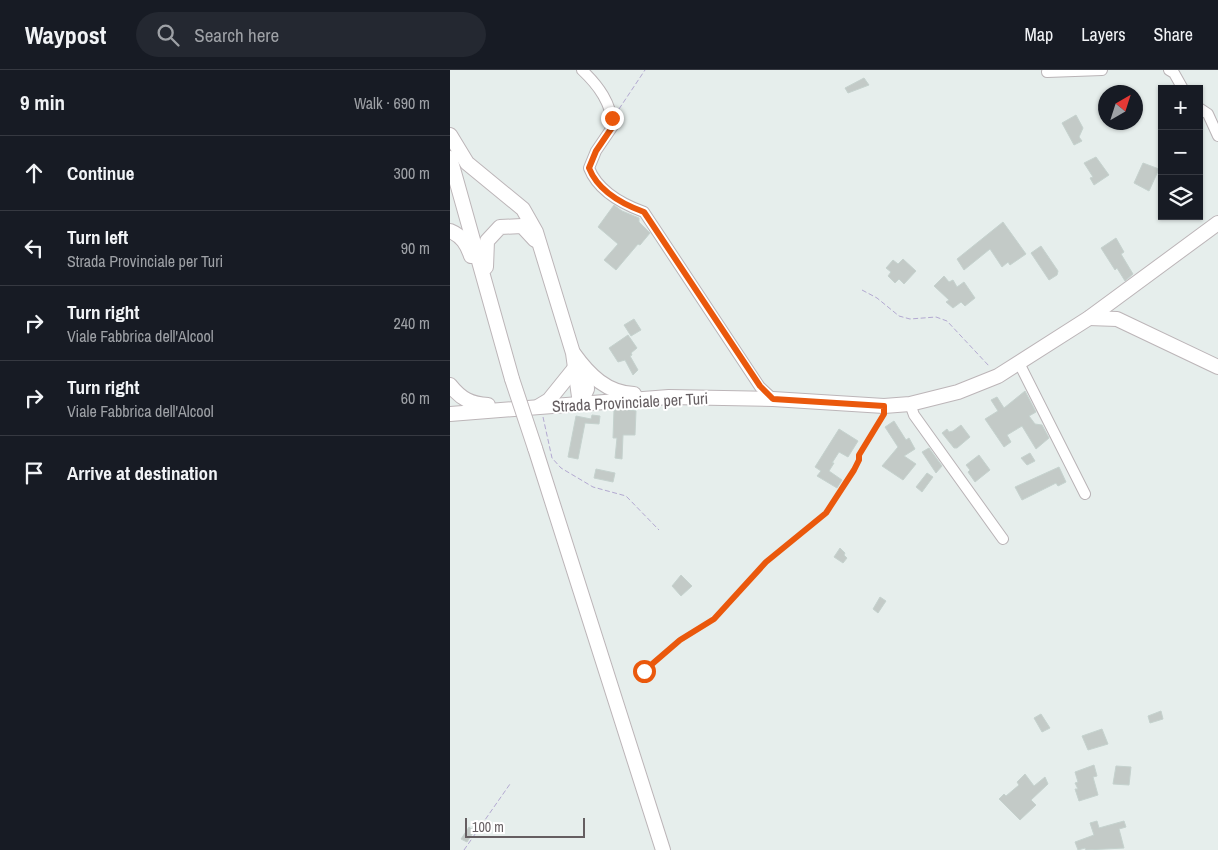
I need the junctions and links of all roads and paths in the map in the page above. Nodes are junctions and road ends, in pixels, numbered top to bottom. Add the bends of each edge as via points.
1 (582, 70) edge
2 (645, 70) edge
3 (1102, 70) edge
4 (1169, 70) edge
5 (1047, 72) dead end
6 (1181, 85) edge
7 (1203, 111) edge
8 (612, 118) junction
9 (450, 134) edge
10 (1218, 136) edge
11 (450, 158) edge
12 (1218, 223) edge
13 (450, 231) edge
14 (540, 247) junction
15 (862, 290) dead end
16 (1120, 296) junction
17 (492, 310) junction
18 (1089, 318) junction
19 (1117, 319) junction
20 (1019, 363) junction
21 (1218, 367) edge
22 (580, 370) junction
23 (998, 376) junction
24 (450, 385) edge
25 (669, 397) junction
26 (773, 399) junction
27 (580, 404) junction
28 (910, 404) junction
29 (884, 406) junction
30 (535, 407) junction
31 (450, 414) edge
32 (1085, 494) dead end
33 (659, 530) dead end
34 (1003, 539) dead end
35 (644, 671) dead end
36 (510, 784) dead end
37 (464, 850) edge
38 (664, 850) edge

1 - 8 street via 593,80 612,109
2 - 8 path
3 - 5 street
4 - 6 street
7 - 10 street via 1208,114
8 - 26 street via 613,126 589,168 594,181 626,206 644,212 760,386
9 - 14 main road via 467,163 523,208
11 - 17 main road
12 - 16 main road, Strada Provinciale per Turi
13 - 17 main road via 459,235 467,245
14 - 17 main road via 522,226 500,227 492,235 485,247 485,263
14 - 22 main road
15 - 23 path via 899,316 910,319 936,317 947,321
16 - 18 main road, Strada Provinciale per Turi
16 - 19 main road
17 - 38 main road, bridge
18 - 19 main road
18 - 20 main road, Strada Provinciale per Turi
19 - 21 main road
20 - 23 main road, Strada Provinciale per Turi
20 - 32 street
22 - 25 main road via 624,394
22 - 27 main road
22 - 30 main road via 549,400
23 - 28 main road, Strada Provinciale per Turi via 958,392
24 - 30 main road via 474,404
25 - 26 main road, Strada Provinciale per Turi
25 - 27 main road, Strada Provinciale per Turi
26 - 29 main road, Strada Provinciale per Turi
27 - 30 main road, Strada Provinciale per Turi
28 - 29 main road, Strada Provinciale per Turi
28 - 34 street via 914,415
29 - 35 path via 884,414 859,455 854,470 826,513 766,562 714,619 680,640
30 - 31 main road, Strada Provinciale per Turi
30 - 33 path via 552,458 561,468 593,487 626,496
36 - 37 path

